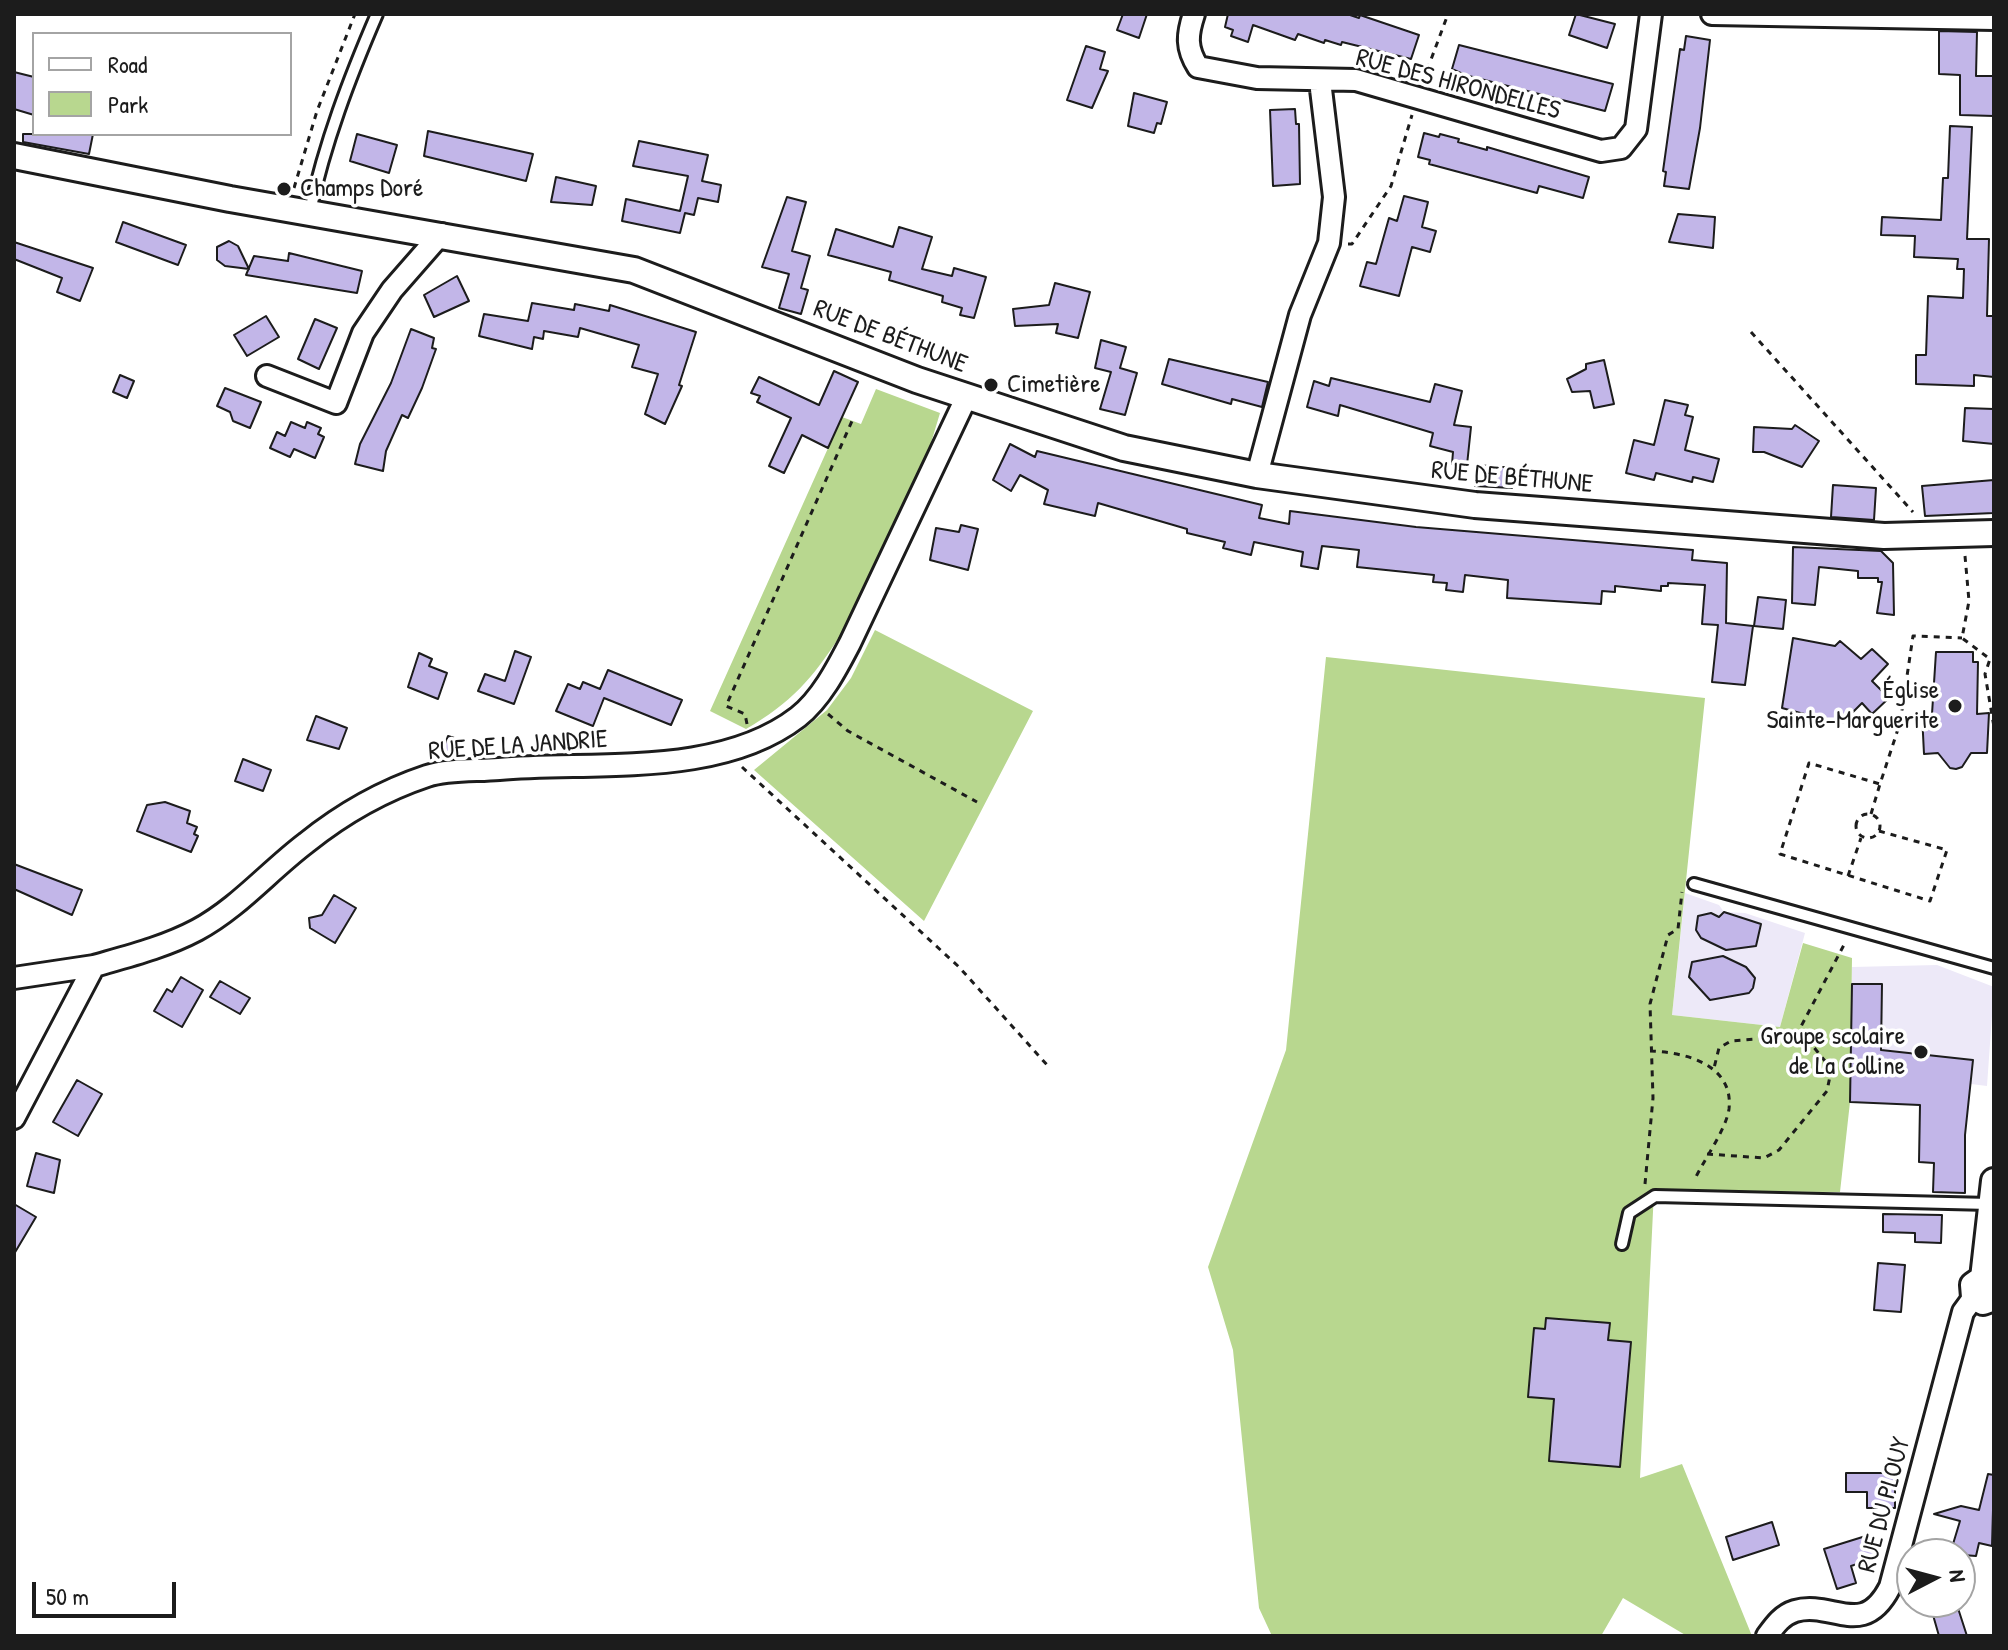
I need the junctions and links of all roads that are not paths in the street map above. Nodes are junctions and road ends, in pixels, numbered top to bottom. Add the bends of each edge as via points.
1 (377, 14) edge
2 (1194, 14) edge
3 (1651, 14) edge
4 (1712, 14) edge
5 (1994, 19) edge
6 (1320, 81) junction
7 (14, 156) edge
8 (300, 210) junction
9 (441, 234) junction
10 (267, 376) dead end
11 (967, 396) junction
12 (1257, 475) junction
13 (1994, 533) edge
14 (1694, 884) road end
15 (94, 966) junction
16 (1994, 968) edge
17 (14, 978) edge
18 (14, 1118) edge
19 (1992, 1192) edge
20 (1622, 1244) dead end
21 (1989, 1292) edge
22 (1767, 1636) edge

1 - 8 lane
2 - 6 street, RUE DES HIRONDELLES via 1189,52 1198,67 1257,78
3 - 6 street, RUE DES HIRONDELLES via 1636,129 1621,148 1601,151 1356,80
4 - 5 street
6 - 12 street via 1334,197 1329,243 1300,315
7 - 8 street, RUE DE BÉTHUNE
8 - 9 street, RUE DE BÉTHUNE
9 - 10 street via 363,333 336,403
9 - 11 street, RUE DE BÉTHUNE via 634,270
11 - 12 street, RUE DE BÉTHUNE via 1124,448
11 - 15 street, RUE DE LA JANDRIE via 850,643 812,702 763,740 728,751 618,765 430,775 364,802 198,929
12 - 13 street, RUE DE BÉTHUNE via 1475,505 1884,536
14 - 16 lane
15 - 17 street, RUE DE LA JANDRIE
15 - 18 street
19 - 20 lane via 1655,1196 1629,1213
19 - 21 street
21 - 22 street, RUE DU PLOUY via 1963,1312 1881,1606 1863,1615 1798,1610 1781,1618

